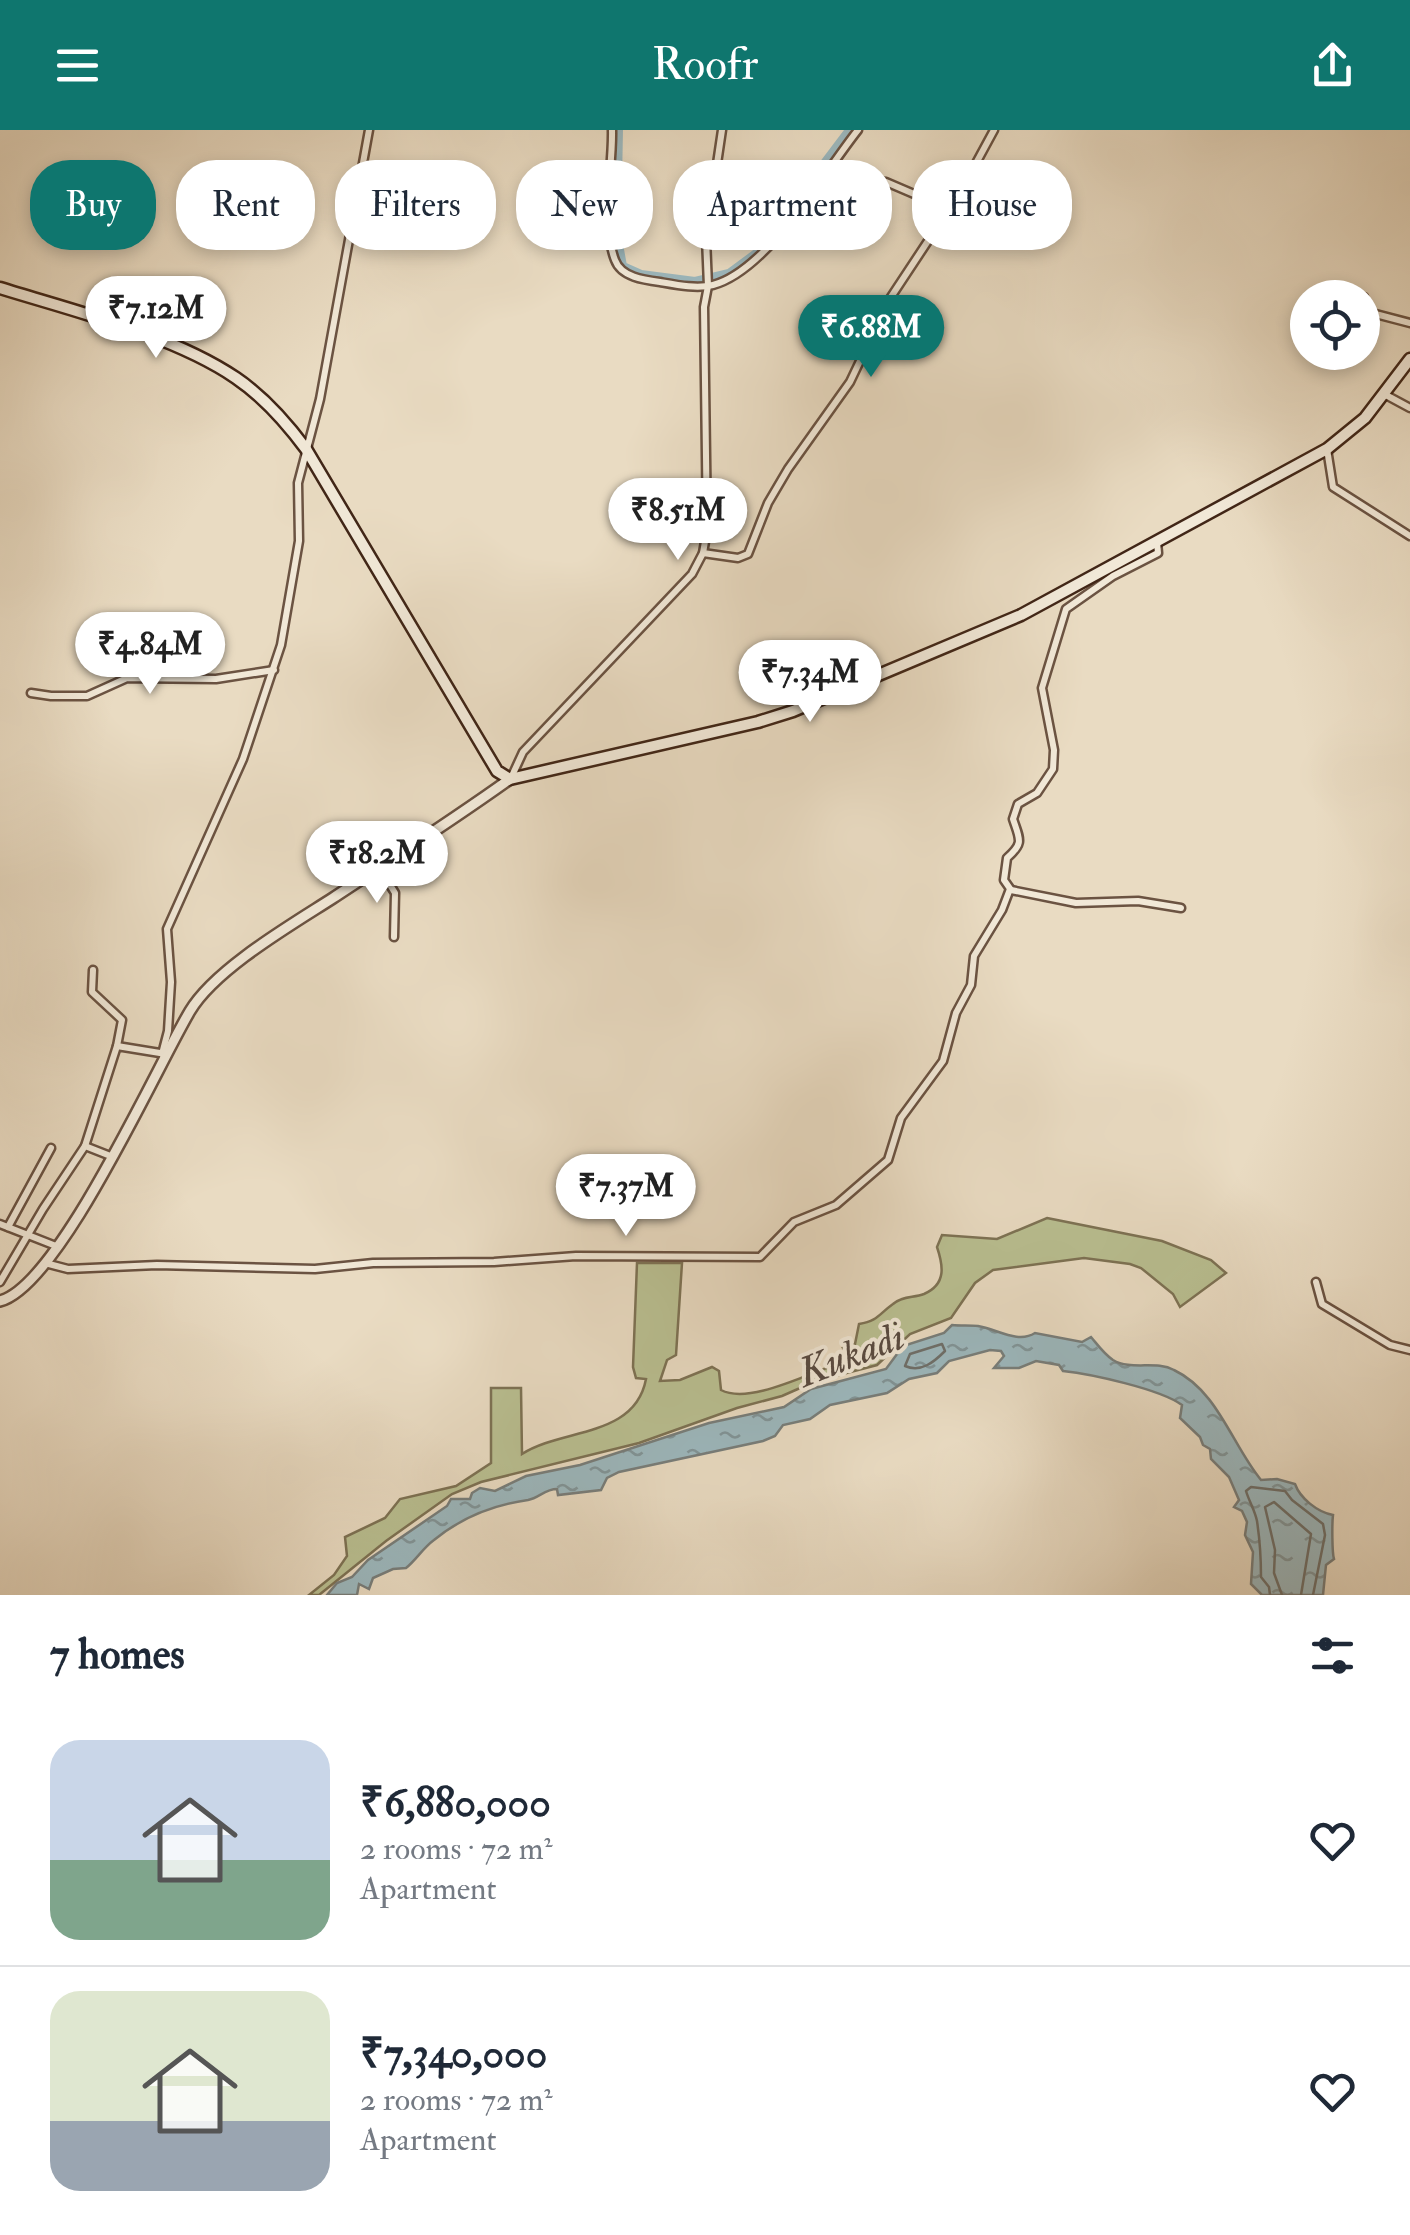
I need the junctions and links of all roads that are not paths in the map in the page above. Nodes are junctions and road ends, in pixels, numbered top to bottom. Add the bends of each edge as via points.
1 (370, 130) edge
2 (612, 130) edge
3 (722, 130) edge
4 (858, 130) edge
5 (994, 130) edge
6 (835, 160) edge
7 (977, 160) edge
8 (765, 250) edge
9 (922, 250) edge
10 (707, 280) junction
11 (0, 288) edge
12 (1380, 315) edge
13 (1410, 323) edge
14 (1410, 359) edge
15 (1384, 394) junction
16 (1410, 408) edge
17 (306, 449) junction
18 (1327, 449) junction
19 (1410, 536) edge
20 (1157, 542) junction
21 (703, 553) junction
22 (274, 670) junction
23 (31, 693) dead end
24 (510, 779) junction
25 (380, 867) junction
26 (1010, 889) junction
27 (1181, 908) dead end
28 (394, 937) dead end
29 (93, 970) dead end
30 (117, 1046) junction
31 (165, 1054) junction
32 (85, 1146) junction
33 (52, 1148) dead end
34 (113, 1158) junction
35 (4, 1225) edge
36 (28, 1234) junction
37 (0, 1237) edge
38 (56, 1246) junction
39 (45, 1263) junction
40 (1, 1279) edge
41 (1316, 1282) dead end
42 (0, 1300) edge
43 (1410, 1350) edge

1 - 17 street
2 - 10 street via 611,245 617,266 656,282
3 - 10 street via 706,238
4 - 6 street
5 - 7 street
8 - 10 street via 731,277
9 - 21 street via 889,300 850,382 768,503 748,554
10 - 21 street
11 - 17 main road via 192,354 235,377
12 - 13 street
14 - 15 main road
15 - 16 street
15 - 18 main road
17 - 22 street via 298,483 299,541
17 - 24 main road via 496,771
18 - 19 street via 1332,488
18 - 20 main road
20 - 24 main road via 1021,615 782,715
20 - 26 street via 1158,553 1066,609 1042,688 1054,770 1014,814 1022,840 1005,864
21 - 24 street via 652,620 516,760
22 - 23 street via 181,681 127,678 87,696
22 - 31 street via 243,759 167,929
24 - 25 street
25 - 28 street via 395,893
25 - 31 street via 210,987
26 - 27 street via 1076,903
26 - 39 street via 974,956 971,985 942,1061 901,1118 885,1164 836,1205 794,1222 760,1257 576,1256 315,1269 68,1269
29 - 30 street via 92,992 122,1020
30 - 31 street
30 - 32 street
31 - 34 street
32 - 34 street
32 - 36 street
33 - 35 street
34 - 38 street
35 - 36 street
35 - 37 street
36 - 38 street
36 - 40 street
38 - 39 street
39 - 42 street via 16,1295
41 - 43 street via 1322,1304

